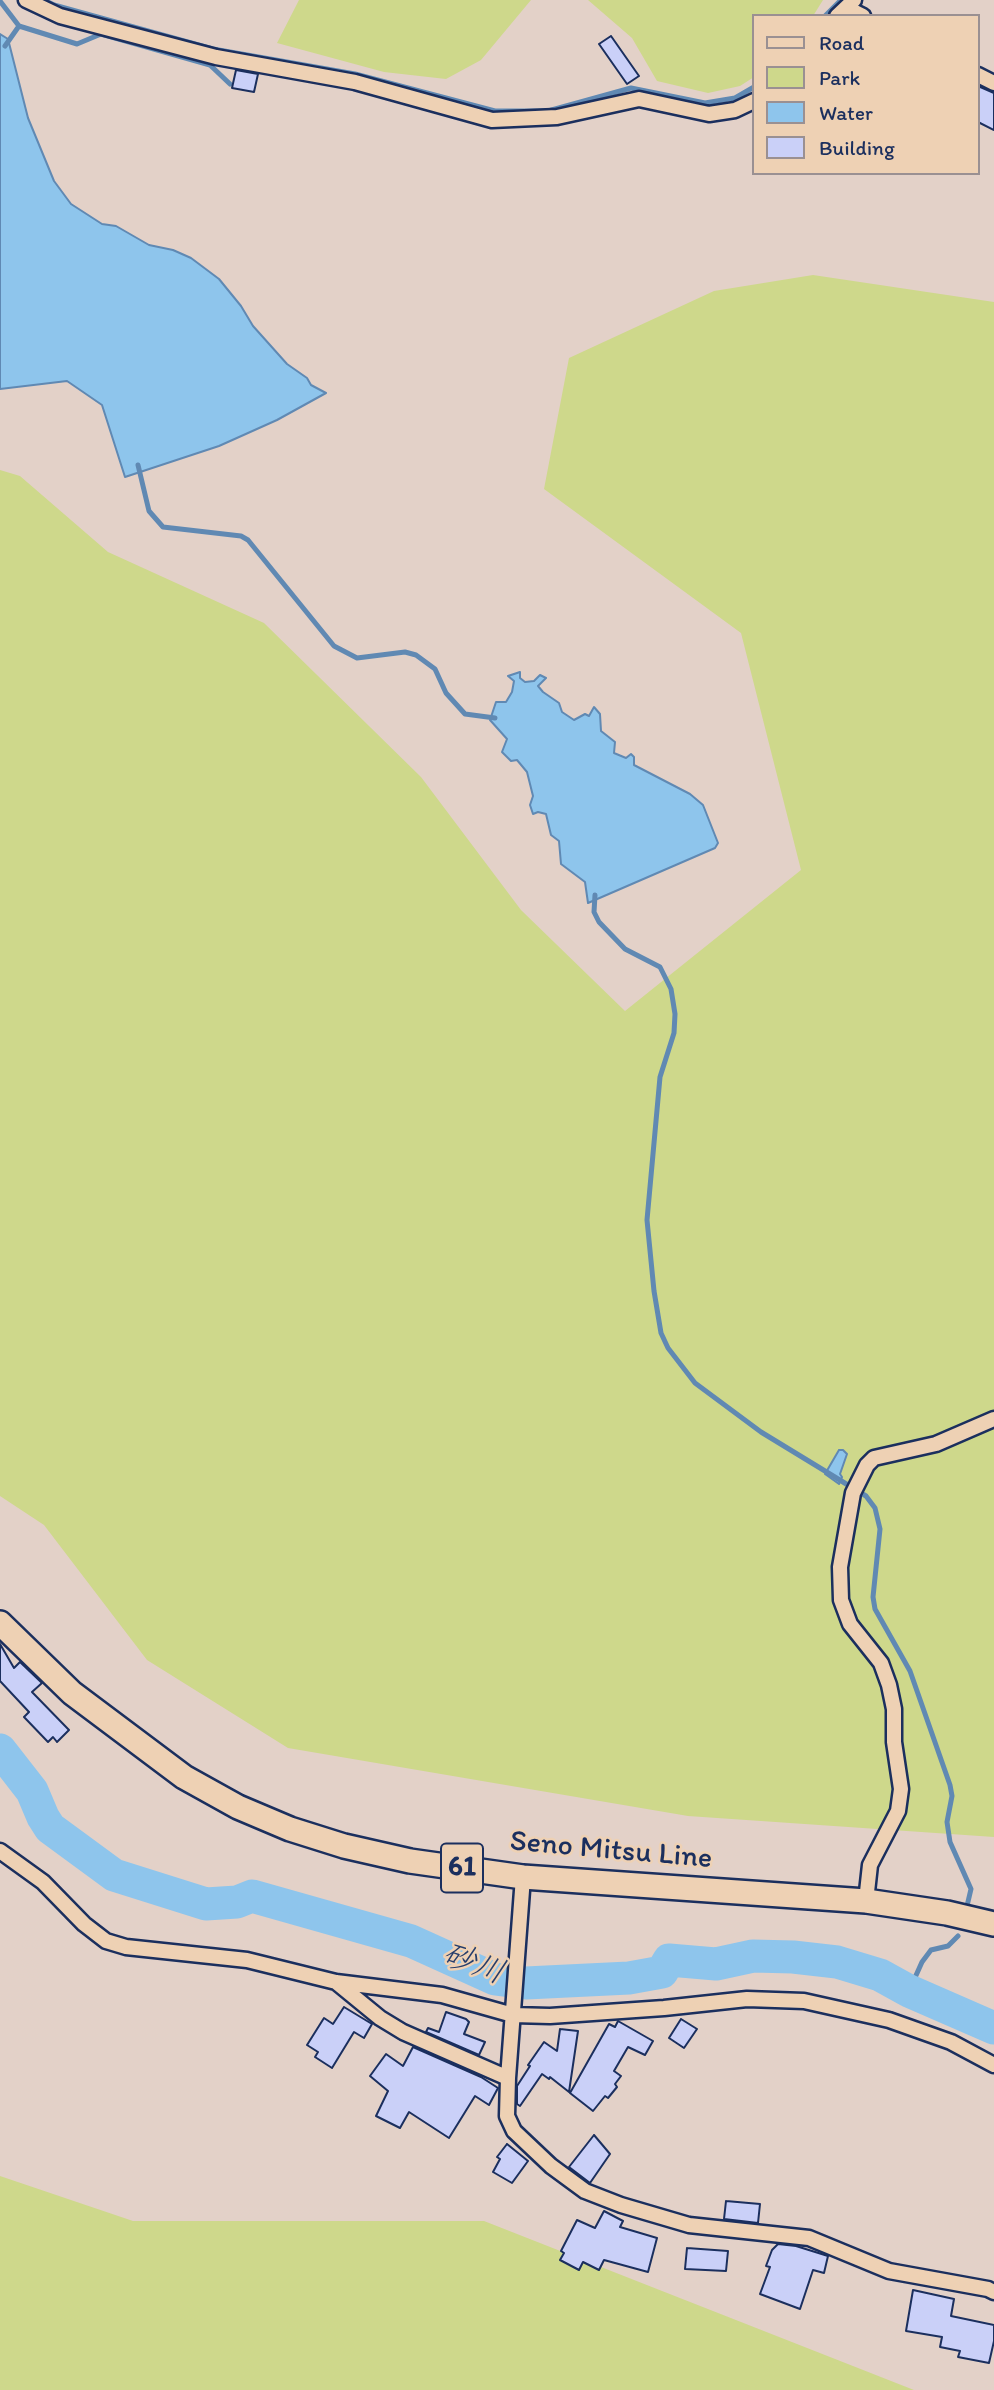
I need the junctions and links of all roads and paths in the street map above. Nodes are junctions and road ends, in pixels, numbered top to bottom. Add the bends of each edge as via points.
1 (26, 0) edge
2 (752, 102) edge
3 (994, 1419) edge
4 (0, 1623) edge
5 (0, 1852) edge
6 (523, 1877) junction
7 (866, 1901) junction
8 (994, 1924) edge
9 (336, 1982) junction
10 (514, 2011) junction
11 (994, 2065) edge
12 (508, 2078) junction
13 (994, 2292) edge

1 - 2 street via 60,16 216,57 355,82 492,120 557,117 639,99 709,114
3 - 7 street via 936,1444 874,1458 854,1489 840,1567 841,1600 850,1624 881,1663 889,1685 901,1789 898,1811 870,1865
4 - 6 main road, Seno Mitsu Line / 61 via 72,1693 134,1741 184,1777 238,1807 344,1846 410,1861
5 - 9 street via 43,1882 106,1941 247,1960
6 - 7 main road, Seno Mitsu Line / 61
6 - 10 street
7 - 8 main road, Seno Mitsu Line / 61
9 - 10 street via 442,1995
9 - 12 street via 404,2032
10 - 11 street via 550,2016 747,1999 804,2001 888,2020 951,2042
10 - 12 street
12 - 13 street via 507,2116 514,2131 585,2191 688,2225 809,2238 889,2271

